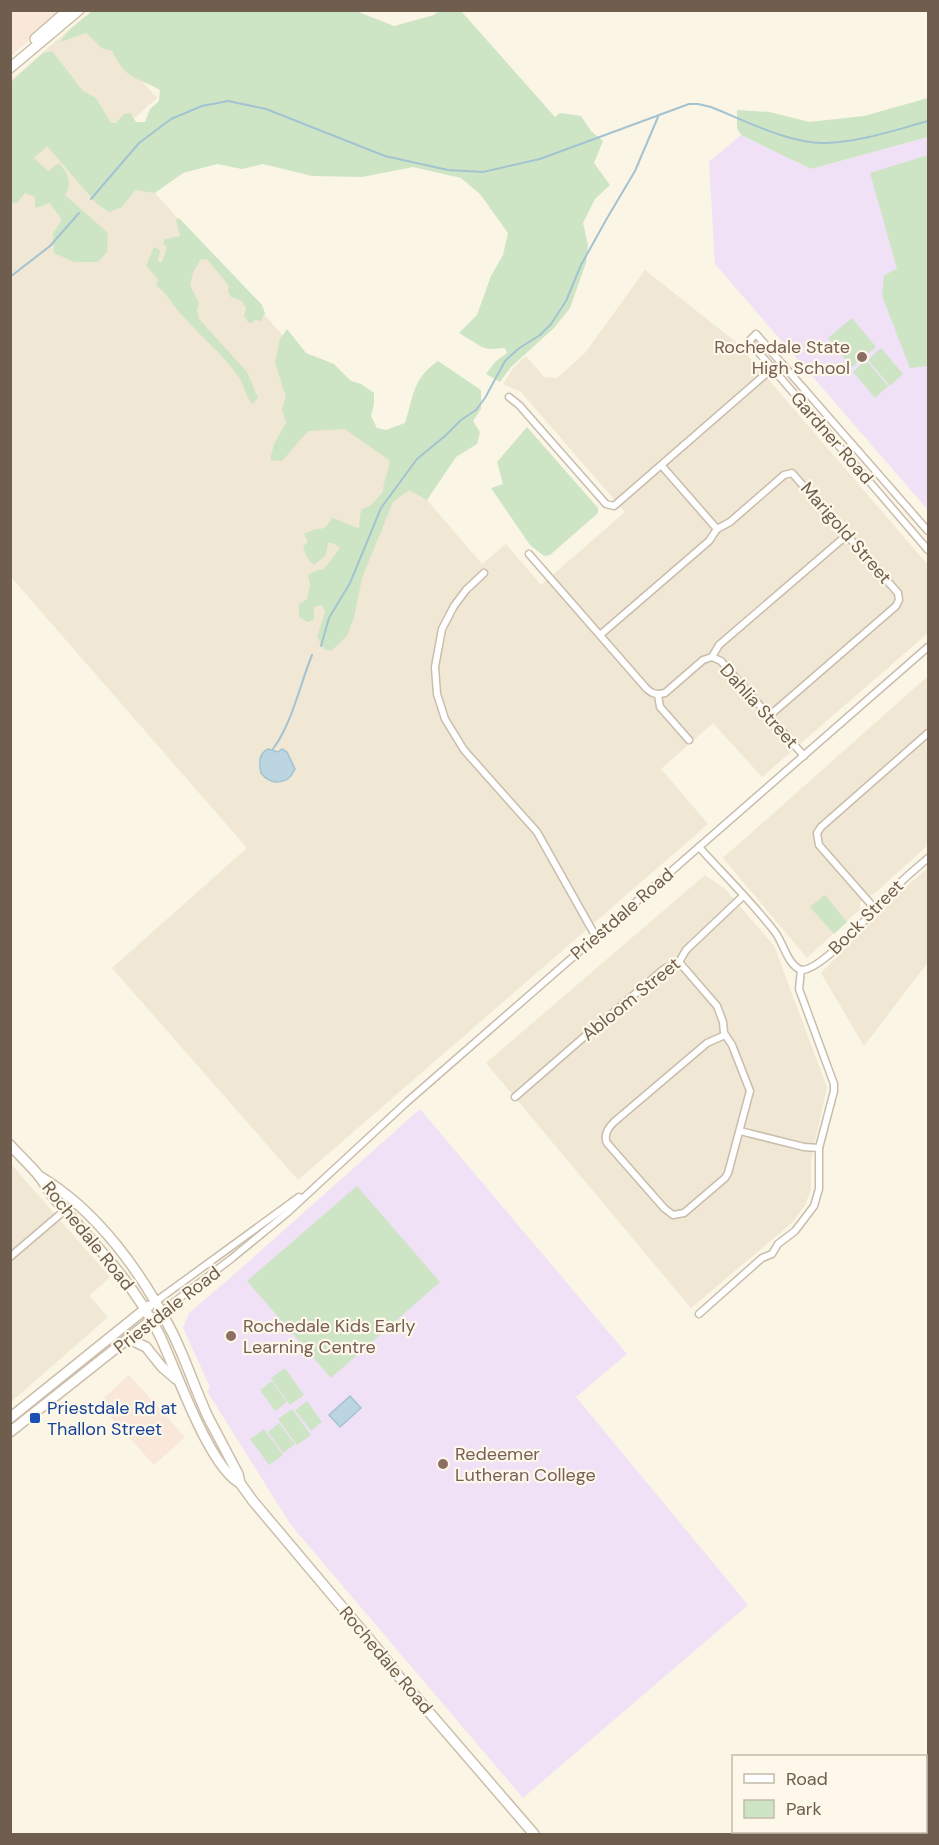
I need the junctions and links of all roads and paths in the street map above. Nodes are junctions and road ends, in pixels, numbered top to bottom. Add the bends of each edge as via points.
1 (72, 12) edge
2 (10, 60) edge
3 (10, 68) edge
4 (780, 362) junction
5 (773, 368) junction
6 (509, 397) dead end
7 (662, 466) junction
8 (717, 529) junction
9 (928, 531) edge
10 (847, 535) junction
11 (928, 550) edge
12 (529, 554) dead end
13 (484, 573) dead end
14 (600, 635) junction
15 (928, 647) edge
16 (712, 657) junction
17 (658, 695) junction
18 (769, 716) junction
19 (928, 734) edge
20 (689, 740) dead end
21 (804, 756) junction
22 (699, 847) junction
23 (928, 858) edge
24 (743, 896) junction
25 (876, 910) junction
26 (596, 937) junction
27 (679, 962) junction
28 (801, 970) junction
29 (725, 1035) junction
30 (514, 1098) dead end
31 (740, 1131) junction
32 (10, 1145) edge
33 (819, 1148) junction
34 (39, 1176) junction
35 (319, 1183) junction
36 (65, 1210) junction
37 (10, 1257) edge
38 (155, 1302) junction
39 (145, 1309) junction
40 (162, 1312) junction
41 (699, 1314) dead end
42 (152, 1321) junction
43 (129, 1339) junction
44 (180, 1382) junction
45 (10, 1418) edge
46 (10, 1432) edge
47 (240, 1483) junction
48 (534, 1834) edge

1 - 2 main road
1 - 3 main road
4 - 5 street
4 - 5 street, Gardner Road via 756,334 749,341
4 - 9 street, Gardner Road
5 - 7 street
5 - 11 street, Gardner Road
6 - 7 street via 606,504 618,504
7 - 8 street
8 - 10 street, Marigold Street via 784,475 792,473
8 - 14 street via 709,541
10 - 16 street via 719,645
10 - 18 street, Marigold Street via 898,592 899,600
12 - 14 street
13 - 26 street via 454,606 442,629 435,667 437,694 445,719 464,750 537,832
14 - 17 street via 646,688
15 - 21 street, Priestdale Road
16 - 17 street
16 - 18 street, Dahlia Street via 721,661
17 - 20 street via 660,707
18 - 21 street, Dahlia Street
19 - 25 street via 817,833 819,845
21 - 22 street, Priestdale Road
22 - 24 street
22 - 26 street, Priestdale Road
23 - 25 street, Bock Street
24 - 27 street, Abloom Street via 686,950
24 - 28 street via 773,930 794,967
25 - 28 street, Bock Street via 820,962
26 - 35 street, Priestdale Road
27 - 29 street via 717,1006
27 - 30 street, Abloom Street via 664,969 602,1020 598,1028
28 - 33 street via 799,989 834,1084
29 - 31 street via 750,1091
29 - 31 street via 707,1043 614,1122 605,1138 668,1213 679,1215 728,1173
31 - 33 street via 804,1148
32 - 34 main road, Rochedale Road
33 - 41 street via 819,1189 805,1220 772,1254 762,1258
34 - 36 main road, Rochedale Road
34 - 38 main road, Rochedale Road via 60,1189 99,1228
35 - 38 street, Priestdale Road
35 - 40 street, Priestdale Road
36 - 37 street
36 - 39 main road, Rochedale Road
38 - 39 main road, Priestdale Road
38 - 40 main road, Rochedale Road
39 - 42 main road, Rochedale Road
39 - 45 main road, Priestdale Road
40 - 42 main road, Priestdale Road
40 - 47 main road, Rochedale Road
42 - 43 main road, Priestdale Road
42 - 44 main road, Rochedale Road
43 - 44 main road via 146,1347
43 - 46 main road, Priestdale Road
44 - 47 main road, Rochedale Road via 210,1447 231,1479
47 - 48 main road, Rochedale Road

